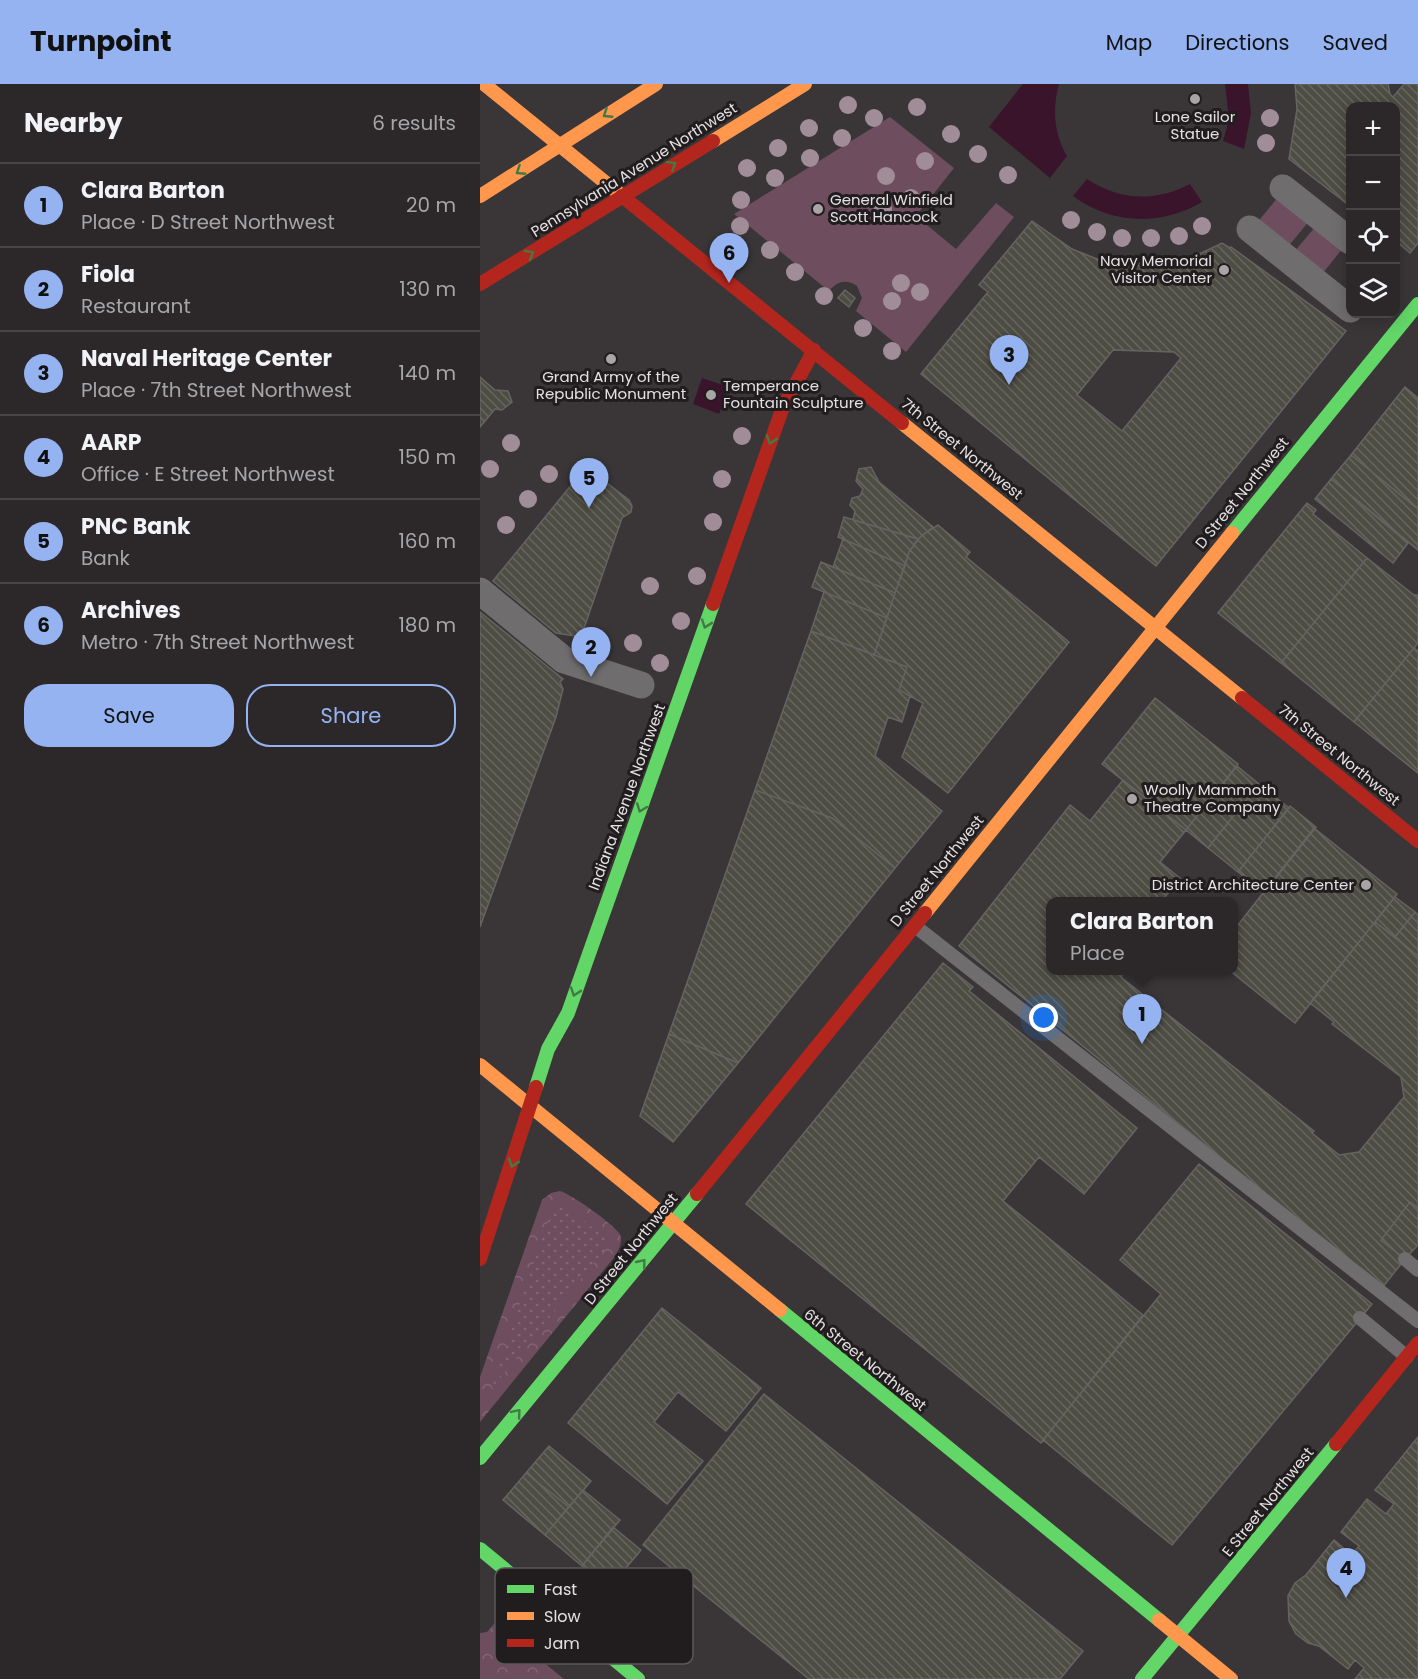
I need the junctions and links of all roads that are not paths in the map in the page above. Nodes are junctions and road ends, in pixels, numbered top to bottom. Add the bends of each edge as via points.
1 (484, 84) edge
2 (656, 84) edge
3 (804, 84) edge
4 (560, 145) junction
5 (1283, 188) dead end
6 (480, 196) edge
7 (622, 196) junction
8 (1250, 229) dead end
9 (1346, 238) edge
10 (480, 284) edge
11 (1346, 306) edge
12 (1414, 315) edge
13 (814, 350) junction
14 (480, 591) edge
15 (1154, 627) junction
16 (641, 685) dead end
17 (1418, 841) edge
18 (914, 925) junction
19 (480, 1065) edge
20 (531, 1107) junction
21 (673, 1223) junction
22 (480, 1259) edge
23 (1405, 1259) dead end
24 (1418, 1270) edge
25 (1360, 1318) dead end
26 (1418, 1321) edge
27 (1418, 1343) edge
28 (1407, 1357) junction
29 (480, 1458) edge
30 (480, 1550) edge
31 (502, 1568) edge
32 (1177, 1636) junction
33 (620, 1664) edge
34 (638, 1679) edge
35 (1142, 1679) edge
36 (1231, 1679) edge

1 - 4 main road, 7th Street Northwest
2 -> 4 main road
7 -> 3 main road, Pennsylvania Avenue Northwest
4 -> 6 main road
4 - 7 main road, 7th Street Northwest
5 - 9 street
10 -> 7 main road, Pennsylvania Avenue Northwest
7 - 13 main road, 7th Street Northwest
8 - 11 street
12 - 15 main road, D Street Northwest
13 - 15 main road, 7th Street Northwest
13 -> 20 main road, Indiana Avenue Northwest via 783,407 568,1013 548,1049
14 - 16 street via 564,660
15 - 17 main road, 7th Street Northwest
15 - 18 main road, D Street Northwest
18 - 21 main road, D Street Northwest
18 - 26 lane
19 - 20 main road, 6th Street Northwest
20 - 21 main road, 6th Street Northwest
20 -> 22 main road, Indiana Avenue Northwest
29 -> 21 main road, D Street Northwest
21 - 32 main road, 6th Street Northwest
23 - 24 lane
25 - 28 lane
27 - 28 main road, E Street Northwest
28 - 32 main road, E Street Northwest
30 - 31 main road
32 - 35 main road, E Street Northwest
32 - 36 main road, 6th Street Northwest
33 - 34 main road

